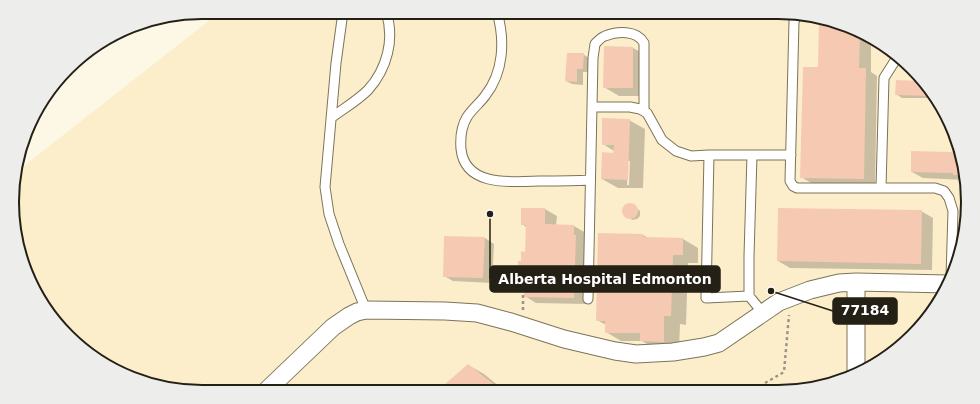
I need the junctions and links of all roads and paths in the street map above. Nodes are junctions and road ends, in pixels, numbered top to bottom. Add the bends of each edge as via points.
1 (342, 19) edge
2 (388, 19) edge
3 (499, 19) edge
4 (795, 20) edge
5 (895, 61) edge
6 (592, 107) junction
7 (644, 111) junction
8 (331, 118) junction
9 (709, 155) junction
10 (752, 155) junction
11 (791, 155) junction
12 (590, 180) junction
13 (881, 188) junction
14 (952, 259) edge
15 (856, 282) junction
16 (942, 284) edge
17 (749, 296) junction
18 (790, 296) junction
19 (588, 298) dead end
20 (366, 310) junction
21 (763, 313) junction
22 (856, 367) edge
23 (765, 383) dead end
24 (272, 385) edge

1 - 8 lane
2 - 8 lane via 391,32 386,61 369,89
3 - 12 lane via 502,28 501,56 493,85 467,116 461,130 461,153 465,163 482,177 498,182
4 - 11 lane
5 - 13 lane via 884,78
6 - 7 lane via 630,107
6 - 7 lane via 595,44 603,36 624,32 634,34 644,43
6 - 12 lane
7 - 9 lane via 662,140 676,151 691,156
8 - 20 lane via 325,187 329,214
9 - 10 lane
9 - 17 lane via 706,298
10 - 11 lane
10 - 17 lane
11 - 13 lane via 790,181 797,188
12 - 19 lane
13 - 14 lane via 935,188 944,191 953,211
15 - 16 street
15 - 18 street via 839,283
15 - 22 street
17 - 21 lane
18 - 21 street
18 - 23 path via 784,372
20 - 21 street via 445,310 477,313 581,344 636,354 673,352 719,343
20 - 24 street via 349,316 333,328

